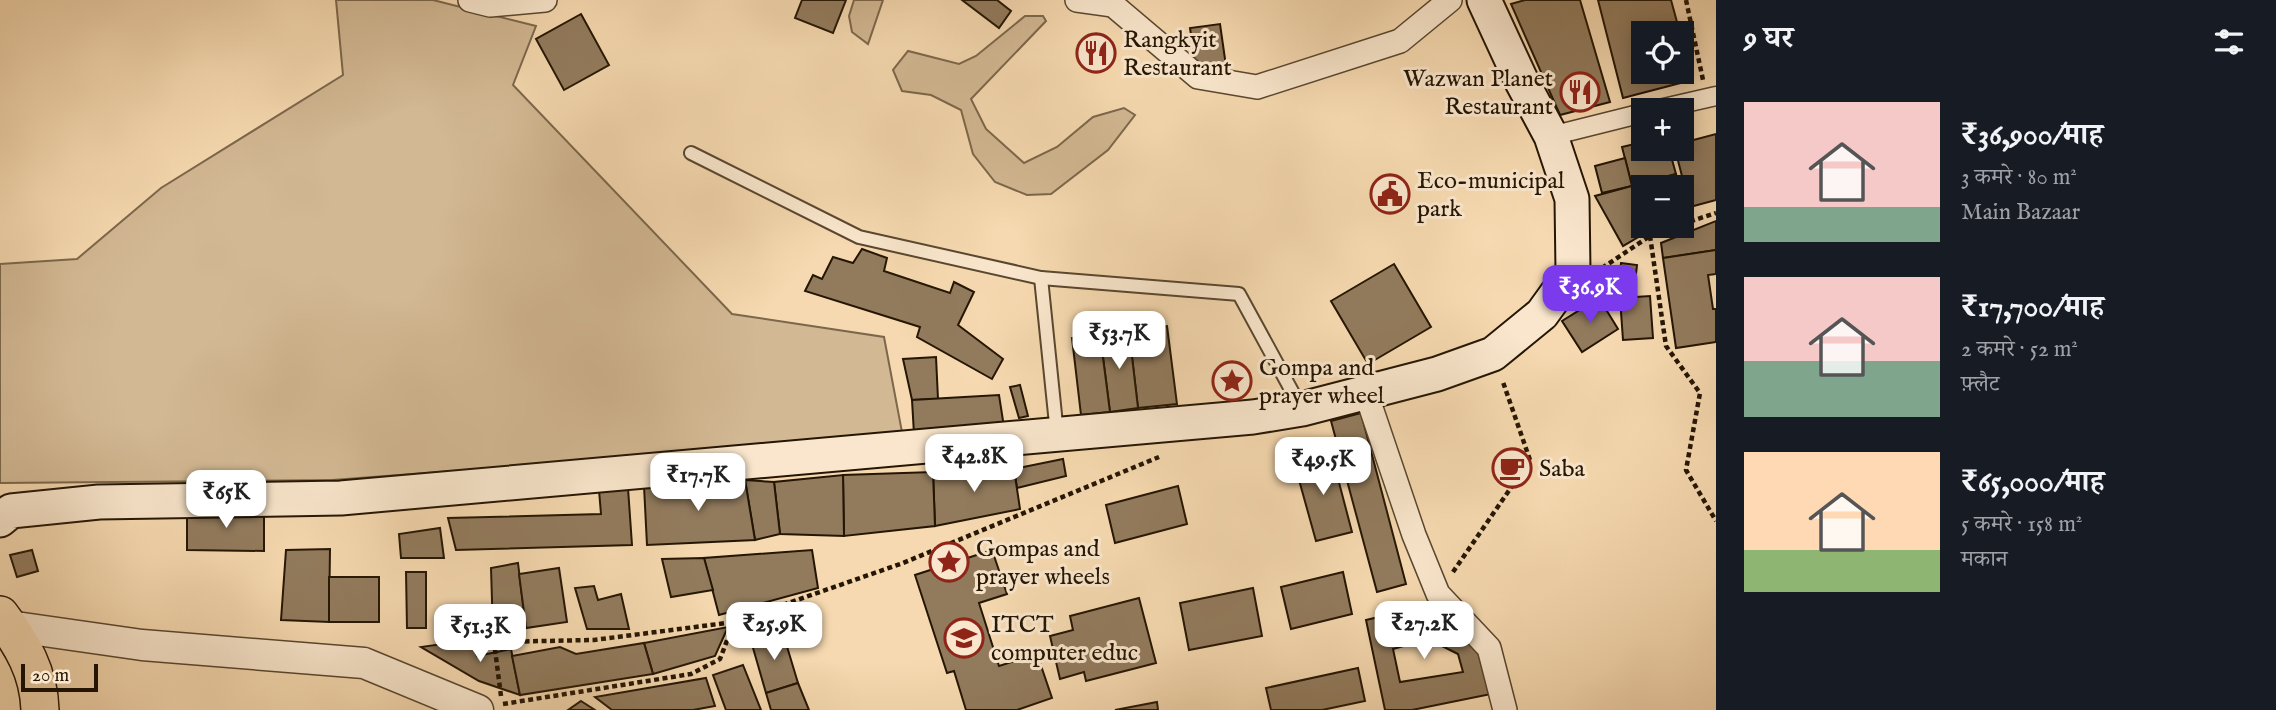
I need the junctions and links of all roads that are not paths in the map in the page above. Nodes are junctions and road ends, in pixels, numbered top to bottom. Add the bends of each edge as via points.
1 (470, 0) edge
2 (545, 0) edge
3 (1077, 0) edge
4 (1450, 0) edge
5 (1484, 0) edge
6 (1712, 97) edge
7 (1694, 101) edge
8 (1631, 116) edge
9 (1551, 136) junction
10 (691, 153) dead end
11 (1041, 278) junction
12 (1366, 393) junction
13 (1302, 409) junction
14 (1057, 434) junction
15 (0, 520) edge
16 (4, 620) edge
17 (485, 708) edge
18 (40, 710) edge
19 (1503, 710) edge

1 - 2 street via 490,5
3 - 4 street via 1113,5 1198,77 1257,87 1400,41
5 - 9 main road
6 - 7 street
8 - 9 street
9 - 12 main road via 1572,199 1573,271 1542,314 1493,354
10 - 11 lane via 859,237
11 - 13 lane via 1239,294
11 - 14 lane
12 - 13 main road
12 - 19 street via 1438,594 1489,648
13 - 14 main road
14 - 15 main road via 341,498 99,502 11,511
16 - 17 street via 142,645 364,663
16 - 18 main road via 33,664

